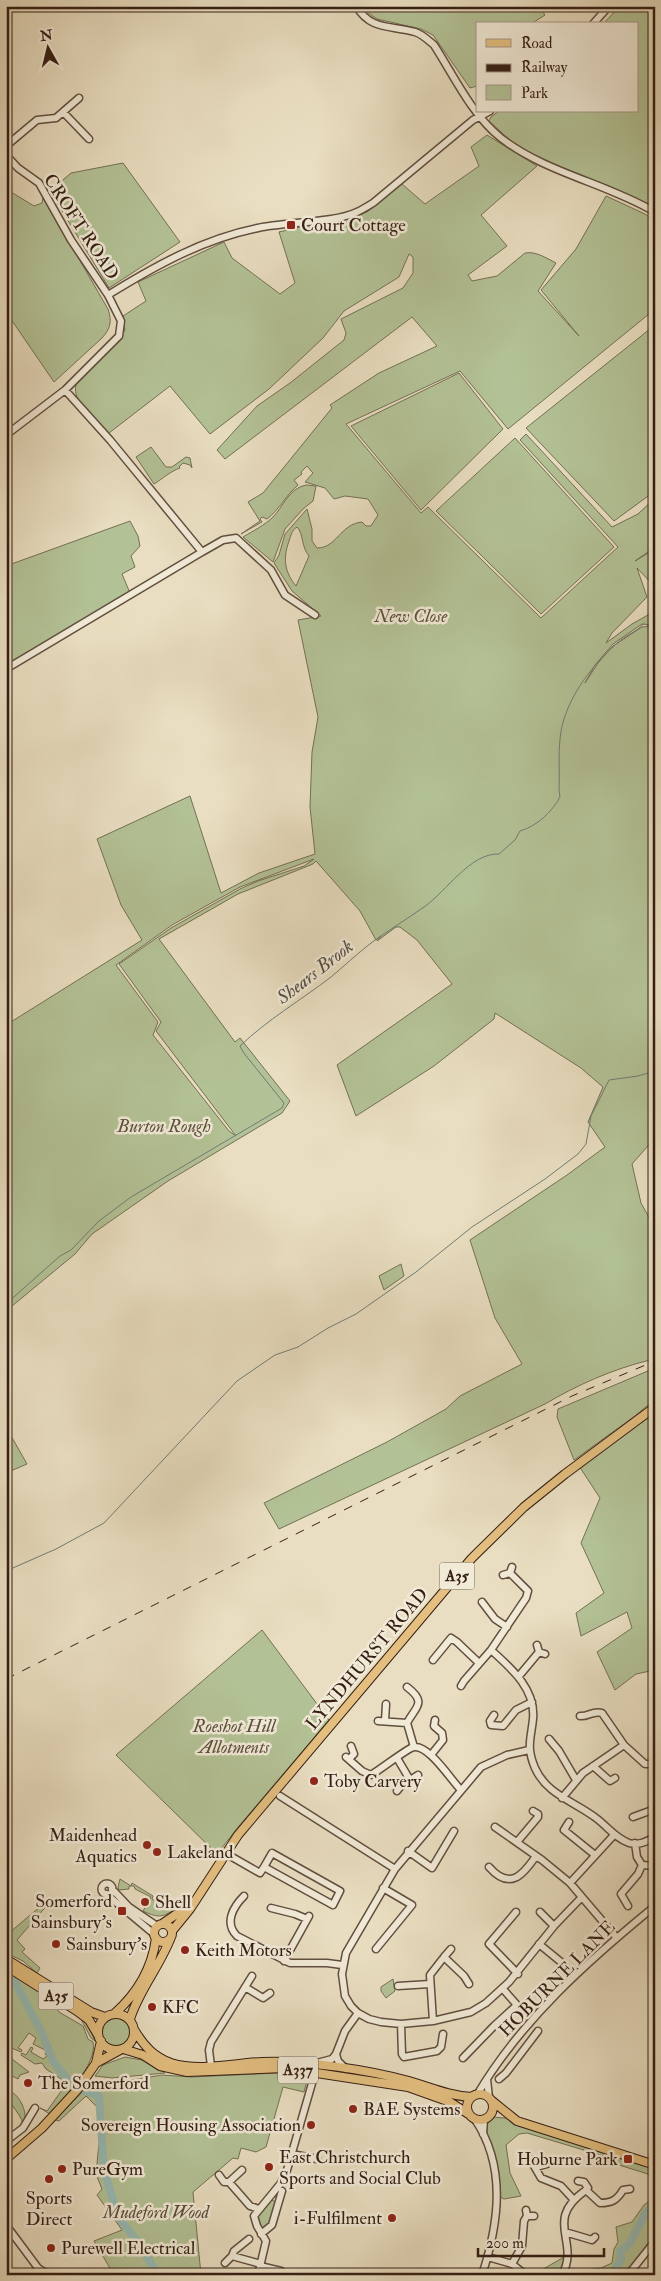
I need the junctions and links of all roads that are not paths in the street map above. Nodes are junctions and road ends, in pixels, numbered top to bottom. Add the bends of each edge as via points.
1 (356, 6) edge
2 (609, 6) edge
3 (595, 22) edge
4 (79, 98) dead end
5 (476, 110) edge
6 (64, 112) junction
7 (477, 112) edge
8 (488, 112) edge
9 (480, 116) junction
10 (89, 140) dead end
11 (6, 146) edge
12 (6, 155) edge
13 (655, 212) edge
14 (108, 295) junction
15 (65, 390) junction
16 (6, 435) edge
17 (202, 552) junction
18 (315, 615) dead end
19 (6, 669) edge
20 (655, 1408) edge
21 (508, 1572) dead end
22 (481, 1600) dead end
23 (507, 1627) junction
24 (431, 1650) dead end
25 (491, 1650) junction
26 (540, 1650) dead end
27 (480, 1663) junction
28 (519, 1676) junction
29 (407, 1686) dead end
30 (462, 1686) dead end
31 (532, 1702) junction
32 (386, 1704) dead end
33 (494, 1715) dead end
34 (585, 1718) dead end
35 (407, 1724) junction
36 (433, 1725) dead end
37 (551, 1744) dead end
38 (624, 1745) junction
39 (351, 1746) dead end
40 (414, 1747) junction
41 (529, 1750) junction
42 (431, 1755) junction
43 (397, 1758) junction
44 (652, 1764) dead end
45 (592, 1766) junction
46 (418, 1775) dead end
47 (410, 1780) junction
48 (576, 1780) junction
49 (612, 1781) dead end
50 (460, 1789) junction
51 (397, 1791) dead end
52 (280, 1796) dead end
53 (562, 1798) junction
54 (655, 1809) edge
55 (533, 1811) dead end
56 (633, 1817) dead end
57 (569, 1822) dead end
58 (495, 1826) dead end
59 (454, 1831) dead end
60 (614, 1835) junction
61 (655, 1837) edge
62 (517, 1842) junction
63 (636, 1843) junction
64 (408, 1852) junction
65 (225, 1854) junction
66 (595, 1855) junction
67 (536, 1856) junction
68 (642, 1865) junction
69 (655, 1866) edge
70 (264, 1867) junction
71 (489, 1867) dead end
72 (432, 1868) junction
73 (395, 1869) junction
74 (438, 1873) dead end
75 (570, 1884) junction
76 (383, 1888) junction
77 (112, 1889) junction
78 (106, 1894) junction
79 (244, 1896) dead end
80 (197, 1898) junction
81 (582, 1898) junction
82 (628, 1906) dead end
83 (655, 1906) edge
84 (271, 1908) dead end
85 (516, 1912) dead end
86 (540, 1912) dead end
87 (160, 1925) junction
88 (554, 1926) junction
89 (171, 1934) junction
90 (155, 1936) junction
91 (616, 1937) junction
92 (539, 1944) junction
93 (376, 1949) dead end
94 (451, 1950) dead end
95 (444, 1957) junction
96 (6, 1959) edge
97 (284, 1961) junction
98 (342, 1965) junction
99 (6, 1966) edge
100 (565, 1967) dead end
101 (518, 1974) junction
102 (252, 1976) dead end
103 (430, 1984) junction
104 (469, 1984) dead end
105 (398, 1986) dead end
106 (245, 1988) junction
107 (503, 1989) junction
108 (270, 1993) dead end
109 (358, 2013) junction
110 (114, 2014) junction
111 (105, 2017) junction
112 (130, 2019) junction
113 (433, 2021) junction
114 (401, 2024) junction
115 (523, 2030) junction
116 (135, 2031) junction
117 (538, 2031) dead end
118 (443, 2034) dead end
119 (533, 2037) junction
120 (100, 2038) junction
121 (121, 2049) junction
122 (336, 2054) junction
123 (463, 2058) dead end
124 (96, 2063) junction
125 (306, 2064) junction
126 (211, 2066) junction
127 (346, 2069) junction
128 (315, 2072) junction
129 (487, 2079) junction
130 (499, 2079) dead end
131 (474, 2096) junction
132 (490, 2099) junction
133 (35, 2108) dead end
134 (472, 2116) junction
135 (487, 2116) junction
136 (509, 2116) junction
137 (23, 2128) junction
138 (483, 2135) junction
139 (31, 2138) junction
140 (6, 2141) edge
141 (8, 2154) edge
142 (292, 2154) junction
143 (317, 2159) dead end
144 (530, 2159) dead end
145 (547, 2164) dead end
146 (655, 2165) edge
147 (536, 2167) junction
148 (242, 2170) dead end
149 (219, 2175) dead end
150 (578, 2181) dead end
151 (229, 2182) junction
152 (624, 2188) dead end
153 (282, 2190) dead end
154 (586, 2190) junction
155 (271, 2196) junction
156 (573, 2199) junction
157 (279, 2202) junction
158 (259, 2210) junction
159 (529, 2214) dead end
160 (6, 2226) edge
161 (565, 2232) junction
162 (261, 2234) junction
163 (249, 2239) dead end
164 (593, 2241) dead end
165 (655, 2241) edge
166 (232, 2256) junction
167 (488, 2256) junction
168 (225, 2263) dead end
169 (512, 2264) junction
170 (261, 2265) junction
171 (280, 2273) edge
172 (49, 2275) edge
173 (258, 2275) edge
174 (482, 2275) edge
175 (526, 2275) edge
176 (562, 2275) edge
177 (628, 2275) edge

1 - 5 street via 372,23 416,32 426,38 434,45
2 - 3 street
4 - 6 street
6 - 10 street
6 - 11 street via 56,118 36,120
7 - 9 street
8 - 9 street
9 - 13 street via 500,137 522,152
9 - 14 street via 373,203 356,213 257,228 226,237 188,250
12 - 14 street, CROFT ROAD via 39,183 71,240
14 - 15 street via 121,321 118,336
15 - 16 street
15 - 17 street
17 - 18 street via 223,540 236,538 270,570 285,595
17 - 19 street
20 - 65 main road, LYNDHURST ROAD / A35 via 524,1507 482,1548
21 - 23 street via 531,1590
22 - 23 street via 495,1619
23 - 25 street
24 - 27 street via 435,1657 447,1641 453,1639
25 - 27 street
25 - 28 street
26 - 28 street
27 - 30 street
28 - 31 street
29 - 35 street via 419,1704
31 - 33 street via 516,1710 503,1726 491,1725
31 - 41 street
32 - 35 street via 382,1721
34 - 38 street via 593,1712 602,1713
35 - 40 street
36 - 42 street via 442,1733 443,1740
37 - 48 street
38 - 44 street via 645,1764
38 - 45 street
39 - 43 street via 354,1754 348,1758 369,1778
40 - 42 street
40 - 43 street
41 - 50 street via 484,1765
41 - 53 street via 543,1781
42 - 50 street
43 - 47 street
45 - 48 street
45 - 49 street
46 - 47 street
47 - 51 street
48 - 53 street
50 - 64 street
52 - 73 street
53 - 60 street via 596,1818
54 - 56 street
55 - 62 street via 538,1817
57 - 66 street via 564,1830
58 - 62 street
59 - 72 street
60 - 63 street via 631,1844
60 - 66 street
61 - 63 street
62 - 67 street
63 - 68 street via 637,1857
64 - 72 street
64 - 73 street
65 - 70 street via 260,1874
65 - 80 main road, LYNDHURST ROAD / A35
66 - 75 street
67 - 71 street via 518,1878 505,1878
67 - 75 street
68 - 69 street
68 - 82 street via 622,1894
70 - 70 street via 333,1904 340,1891 272,1853
72 - 74 street
73 - 76 street
75 - 81 street
76 - 93 street via 414,1907
76 - 98 street via 360,1925
77 - 78 street
77 - 78 street via 110,1884 103,1884 101,1890
77 - 87 street via 129,1907
78 - 90 street
79 - 97 street via 230,1917 232,1930 241,1939
80 - 87 main road, LYNDHURST ROAD / A35
80 - 89 main road, LYNDHURST ROAD / A35
81 - 88 street
81 - 91 street
83 - 91 street, HOBURNE LANE
84 - 97 street via 308,1918
85 - 101 street via 487,1942
86 - 88 street
87 - 89 main road via 169,1926
87 - 90 main road
88 - 92 street
89 - 90 main road via 164,1942
89 - 112 main road, LYNDHURST ROAD / A35 via 165,1954 134,2004
90 - 110 main road via 152,1959 144,1978 132,1998
91 - 115 street, HOBURNE LANE
92 - 100 street
92 - 101 street
94 - 95 street
95 - 103 street via 430,1973
95 - 104 street
96 - 111 main road, A35 via 91,2012
97 - 98 street via 296,1965
98 - 109 street via 344,1992
99 - 120 main road, A35 via 89,2020
101 - 107 street
102 - 106 street
103 - 105 street
103 - 113 street
106 - 108 street via 263,1998
106 - 126 street via 211,2042
107 - 113 street via 471,2012
107 - 123 street via 519,2008 494,2026
109 - 114 street via 374,2021
109 - 122 street via 345,2031
110 - 111 main road
110 - 112 main road
111 - 120 main road via 100,2025
112 - 116 main road
113 - 114 street
114 - 118 street via 404,2057 437,2052
115 - 119 street
115 - 129 street, HOBURNE LANE
116 - 121 main road via 132,2042
116 - 126 main road, A337 via 147,2049 159,2058 186,2066
117 - 119 street
119 - 130 street
120 - 121 main road via 109,2048
120 - 124 main road
121 - 124 main road
121 - 128 main road, A337 via 143,2055 160,2066 187,2072 263,2068
122 - 125 street via 326,2062
122 - 127 street
124 - 139 main road via 79,2087
125 - 126 main road, A337 via 262,2062
125 - 127 main road, A337
127 - 131 main road, A337 via 408,2080 458,2097
128 - 134 main road, A337 via 408,2087 450,2102
128 - 142 street
129 - 131 street, HOBURNE LANE
129 - 132 street
131 - 132 main road via 484,2095
131 - 134 main road via 468,2106
132 - 135 main road via 493,2106
132 - 136 main road
133 - 137 street
134 - 135 main road
134 - 138 street
135 - 136 main road
135 - 138 street
136 - 146 main road
137 - 139 street
137 - 140 street
138 - 167 street via 494,2166 498,2208
139 - 141 main road
142 - 143 street
142 - 155 street via 281,2183
144 - 147 street
145 - 147 street
147 - 156 street via 541,2178 561,2186
148 - 151 street
149 - 151 street via 224,2182
150 - 154 street via 584,2182
151 - 158 street via 250,2206
152 - 154 street via 618,2199 607,2203 600,2203
153 - 157 street
154 - 156 street
155 - 157 street
155 - 158 street
156 - 161 street via 567,2208
157 - 162 street via 272,2225
158 - 162 street via 254,2216
159 - 169 street via 524,2221 522,2246
160 - 172 street via 38,2268
161 - 164 street
161 - 176 street via 567,2265
162 - 170 street via 266,2241
163 - 166 street
165 - 177 street
166 - 168 street
166 - 170 street
167 - 169 street
167 - 174 street
169 - 175 street
170 - 171 street
170 - 173 street

